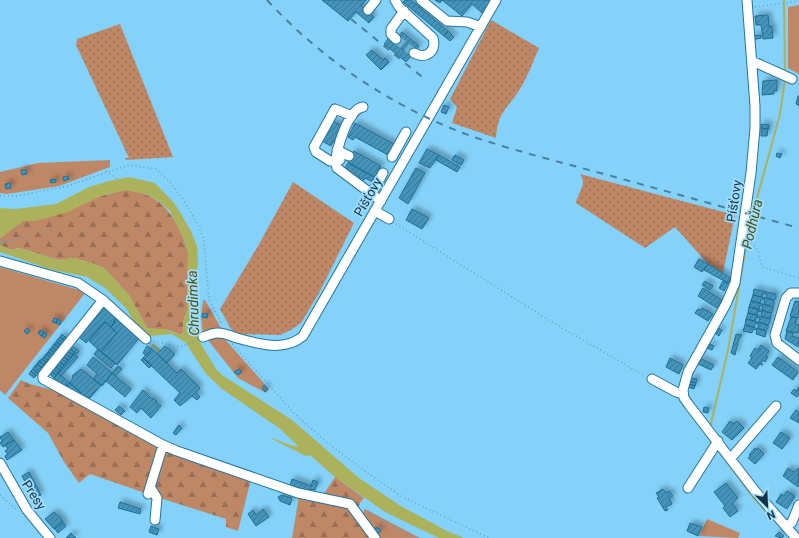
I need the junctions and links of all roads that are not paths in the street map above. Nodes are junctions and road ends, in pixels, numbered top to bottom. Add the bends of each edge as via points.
1 (376, 0) edge
2 (395, 0) edge
3 (422, 0) edge
4 (495, 2) edge
5 (747, 4) edge
6 (368, 10) dead end
7 (404, 12) junction
8 (481, 27) junction
9 (396, 39) dead end
10 (414, 54) dead end
11 (752, 61) junction
12 (788, 77) dead end
13 (364, 107) dead end
14 (352, 116) junction
15 (417, 138) junction
16 (337, 150) junction
17 (349, 156) dead end
18 (392, 158) dead end
19 (337, 163) junction
20 (384, 174) dead end
21 (372, 193) junction
22 (378, 207) junction
23 (389, 219) road end
24 (0, 261) edge
25 (799, 293) edge
26 (103, 300) junction
27 (203, 337) road end
28 (150, 338) road end
29 (799, 360) edge
30 (652, 379) road end
31 (683, 394) junction
32 (776, 406) dead end
33 (715, 438) junction
34 (163, 445) junction
35 (731, 458) junction
36 (0, 463) edge
37 (688, 488) dead end
38 (799, 505) edge
39 (155, 520) dead end
40 (787, 527) junction
41 (50, 538) edge
42 (375, 538) edge
43 (796, 538) edge

1 - 6 street
2 - 7 street
3 - 8 street via 447,21 467,22
4 - 8 street, Píšťovy
5 - 11 street, Píšťovy
7 - 9 street via 391,29 391,34
7 - 10 street via 430,33 434,40 434,46 429,54
8 - 15 street, Píšťovy
11 - 12 street
11 - 31 street, Píšťovy via 754,143 735,284 688,372
13 - 14 street
14 - 16 street
14 - 19 street via 335,110 314,147 318,154
15 - 18 street via 405,131
15 - 22 street, Píšťovy
16 - 17 street
16 - 19 street
19 - 21 street
20 - 21 street
21 - 22 street
22 - 23 street
22 - 27 street, Píšťovy via 309,327 297,341 282,346 226,334 217,333
24 - 26 street via 78,283
25 - 29 street via 792,293 786,298 775,335 777,343
26 - 28 street
26 - 34 street via 42,378
30 - 31 street
31 - 33 street
32 - 35 street
33 - 35 street
33 - 37 street
34 - 39 street via 149,491 157,498
34 - 42 street via 298,493 350,504
35 - 40 street via 755,491
36 - 41 street, Presy via 27,510
38 - 40 street
40 - 43 street

